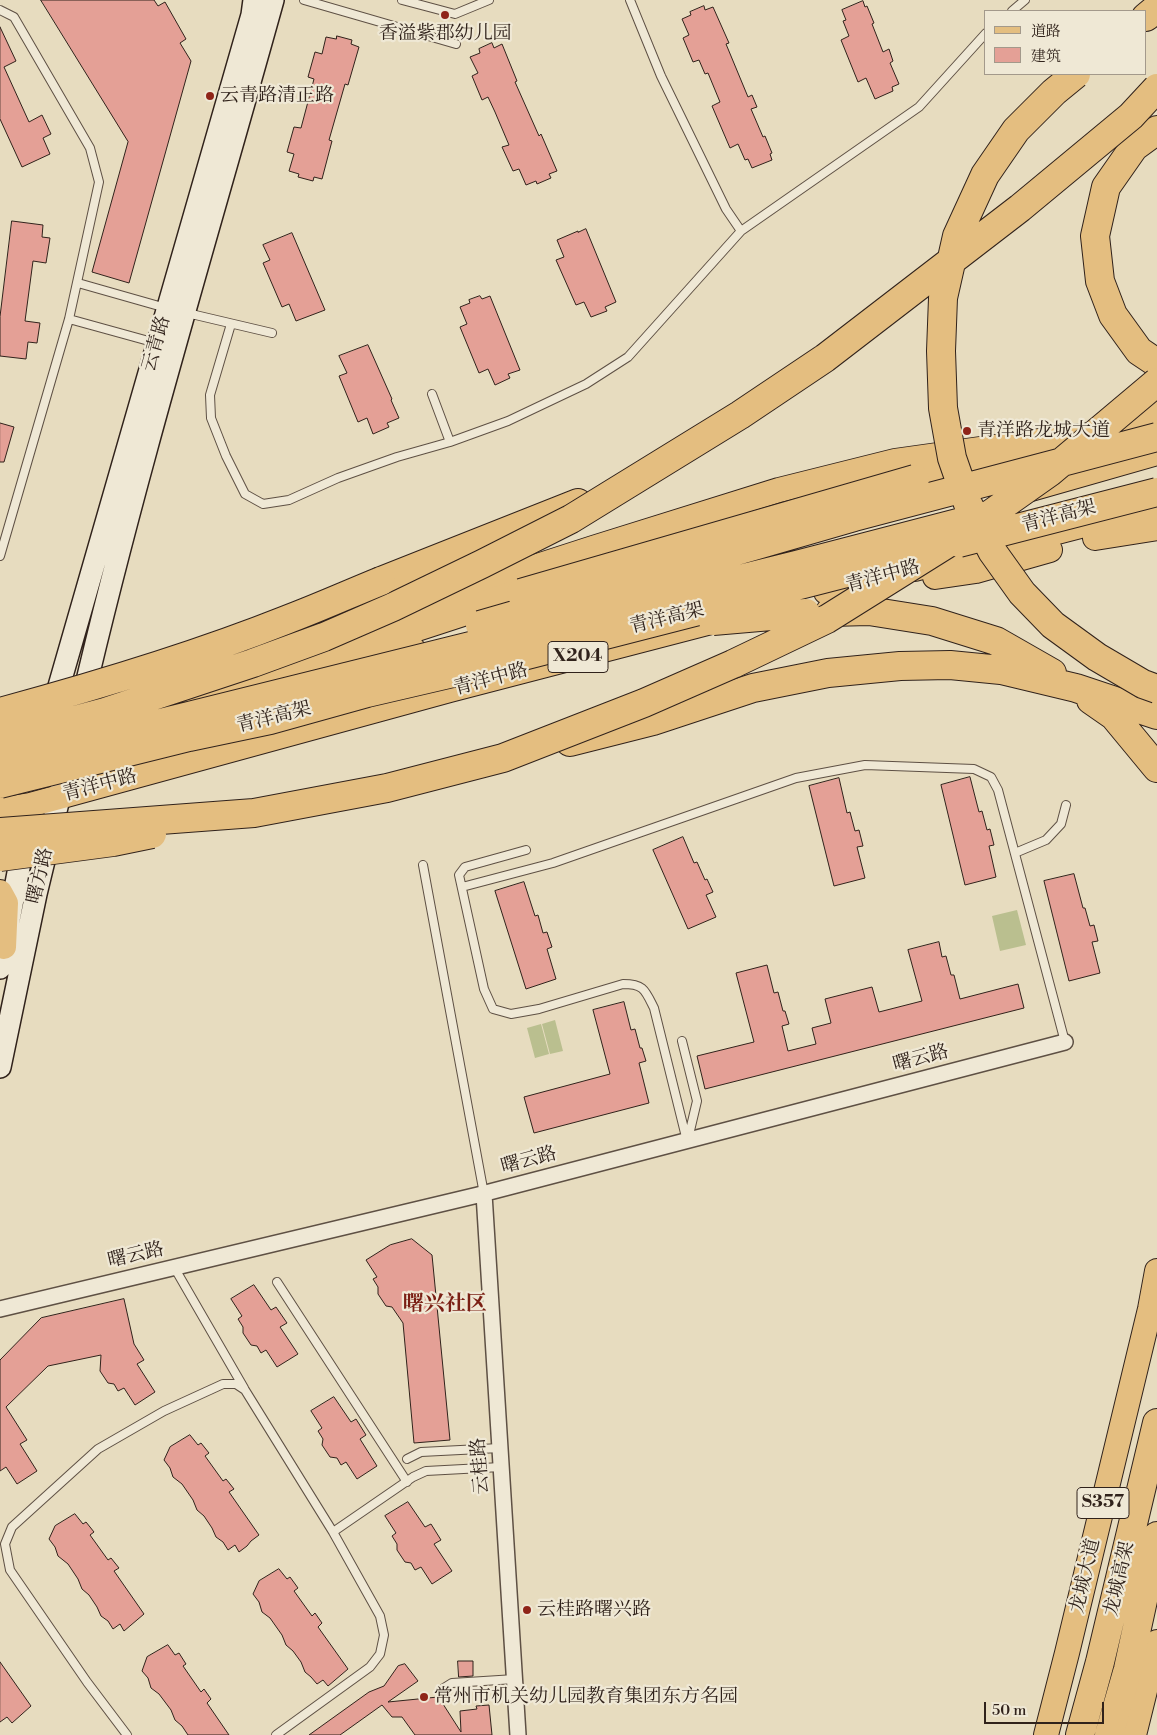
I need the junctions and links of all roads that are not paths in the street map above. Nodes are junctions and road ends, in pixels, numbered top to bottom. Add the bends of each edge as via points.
1 (254, 0) edge
2 (272, 0) edge
3 (304, 0) edge
4 (402, 0) edge
5 (489, 0) edge
6 (630, 0) edge
7 (1025, 0) edge
8 (1157, 8) edge
9 (0, 10) edge
10 (1013, 10) edge
11 (1147, 16) edge
12 (984, 35) edge
13 (456, 44) dead end
14 (1075, 75) edge
15 (1157, 88) edge
16 (1157, 130) edge
17 (741, 231) junction
18 (78, 283) junction
19 (176, 311) junction
20 (69, 319) junction
21 (232, 324) junction
22 (272, 333) dead end
23 (158, 344) junction
24 (1157, 362) edge
25 (1157, 382) edge
26 (432, 394) dead end
27 (1157, 407) edge
28 (1154, 439) edge
29 (450, 442) junction
30 (1023, 443) junction
31 (650, 471) junction
32 (1157, 472) edge
33 (1084, 474) junction
34 (1157, 492) edge
35 (1157, 506) edge
36 (1157, 515) edge
37 (1157, 528) edge
38 (1095, 538) junction
39 (614, 542) junction
40 (0, 556) edge
41 (826, 592) junction
42 (295, 642) junction
43 (496, 663) junction
44 (282, 670) junction
45 (59, 688) junction
46 (1157, 689) edge
47 (83, 695) junction
48 (193, 697) junction
49 (0, 701) edge
50 (0, 712) edge
51 (52, 713) junction
52 (1157, 716) edge
53 (156, 724) junction
54 (0, 727) edge
55 (75, 731) junction
56 (0, 740) edge
57 (45, 740) junction
58 (0, 751) edge
59 (503, 758) junction
60 (0, 763) edge
61 (1157, 768) edge
62 (0, 784) edge
63 (59, 797) junction
64 (30, 804) junction
65 (1066, 805) dead end
66 (0, 810) edge
67 (254, 813) junction
68 (0, 816) edge
69 (0, 832) edge
70 (526, 850) dead end
71 (1015, 853) junction
72 (0, 857) edge
73 (423, 865) dead end
74 (462, 887) junction
75 (0, 892) edge
76 (2, 958) edge
77 (682, 1041) dead end
78 (1066, 1042) joint
79 (0, 1067) edge
80 (688, 1141) junction
81 (484, 1194) junction
82 (174, 1267) junction
83 (1156, 1279) edge
84 (277, 1282) dead end
85 (0, 1309) edge
86 (245, 1390) junction
87 (1157, 1423) edge
88 (500, 1448) junction
89 (408, 1459) dead end
90 (501, 1468) junction
91 (407, 1482) junction
92 (334, 1532) junction
93 (1157, 1536) edge
94 (3, 1544) edge
95 (0, 1566) edge
96 (10, 1567) junction
97 (1157, 1642) edge
98 (515, 1680) junction
99 (444, 1698) dead end
100 (127, 1735) edge
101 (276, 1735) edge
102 (518, 1735) edge
103 (1046, 1735) edge
104 (1080, 1735) edge
105 (1109, 1735) edge
106 (1134, 1735) edge

1 - 19 street, 云青路
2 - 19 street, 云青路
3 - 13 lane
4 - 5 lane via 455,14
6 - 17 lane via 661,76 726,209
7 - 10 lane
8 - 11 highway
9 - 18 lane via 14,17 90,148 100,182
12 - 17 lane via 919,107
14 - 46 highway, bridge via 1016,130 985,175 957,236 943,298 943,408 952,458 968,504 992,551 1022,593 1053,625 1097,658
15 - 31 highway, bridge via 1131,116 1020,208 832,352
16 - 24 highway via 1134,147 1106,187 1095,236 1100,282 1113,315 1139,351
17 - 29 lane via 628,357 586,384 508,421
18 - 19 lane
18 - 20 lane
19 - 21 lane
19 - 23 street, 云青路
19 - 47 street, 云青路
20 - 23 lane
20 - 40 lane
21 - 22 lane
21 - 29 lane via 210,395 211,418 246,494 263,504 289,500 338,478
23 - 45 street, 云青路
25 - 59 highway, bridge via 1050,472 958,537 827,619 644,703
26 - 29 lane
27 - 30 main road
28 - 30 main road
28 - 33 main road, X204
28 - 44 highway, bridge via 915,480 521,593
28 - 53 highway, bridge via 854,517 309,673
30 - 39 main road via 895,461 779,490
31 - 50 highway, bridge via 285,621 187,656
31 - 56 highway, bridge via 571,519 393,607 324,637 105,712
32 - 53 highway, 青洋高架, bridge via 786,568
33 - 39 main road via 896,494 721,544
33 - 44 main road, X204 via 483,637
34 - 43 highway, 青洋高架, bridge
35 - 41 main road, 青洋中路 / X204
36 - 38 main road
37 - 38 main road
38 - 41 main road via 976,571
39 - 42 main road
41 - 63 main road, 青洋中路 / X204
42 - 47 main road via 186,674
42 - 48 main road
43 - 61 highway, bridge via 711,621 869,610 932,621 996,640 1060,678 1114,716
43 - 62 highway, 青洋高架, bridge
44 - 48 main road, X204
45 - 47 main road
45 - 49 main road
45 - 51 street, 曙方路
47 - 51 main road
47 - 55 street, 曙方路
48 - 55 main road, X204
51 - 54 main road
51 - 57 street, 曙方路
52 - 59 highway, bridge via 1076,688 1002,670 950,665 900,666 828,673 754,688 653,721
53 - 60 highway, 青洋高架, bridge
55 - 57 main road, X204
55 - 63 street, 曙方路
57 - 58 main road, X204
57 - 64 street, 曙方路
59 - 67 highway, bridge via 387,788
63 - 64 main road, 青洋中路 / X204
63 - 79 street, 曙方路
64 - 66 main road, 青洋中路 / X204
64 - 68 main road
64 - 76 street, 曙方路
65 - 71 lane via 1061,824 1046,840
67 - 69 highway, bridge
67 - 72 highway, bridge via 113,842
70 - 74 lane via 465,867 459,875
71 - 74 lane via 998,790 991,777 974,768 865,766 796,778 553,863
71 - 78 lane
73 - 81 lane
74 - 80 lane via 484,990 493,1009 511,1014 539,1009 623,984 636,984 646,992 654,1008
75 - 76 main road via 6,903
77 - 80 lane via 697,1101
78 - 80 street, 曙云路
80 - 81 street, 曙云路
81 - 82 street, 曙云路
81 - 88 street, 云桂路
82 - 85 street, 曙云路
82 - 86 lane
83 - 103 main road, 龙城大道 / S357
84 - 91 lane
86 - 92 lane
86 - 94 lane via 236,1384 223,1384 164,1411 98,1449 12,1527
87 - 104 highway, 龙城高架
88 - 89 lane via 421,1452
88 - 90 street, 云桂路
90 - 91 lane via 426,1471
90 - 98 street, 云桂路
91 - 92 lane
92 - 101 lane via 380,1616 384,1635 380,1654 370,1667
93 - 105 highway, 龙城高架 via 1128,1669
94 - 96 lane
95 - 96 lane
96 - 100 lane
97 - 106 main road
98 - 99 lane via 452,1683 444,1688
98 - 102 street, 云桂路

